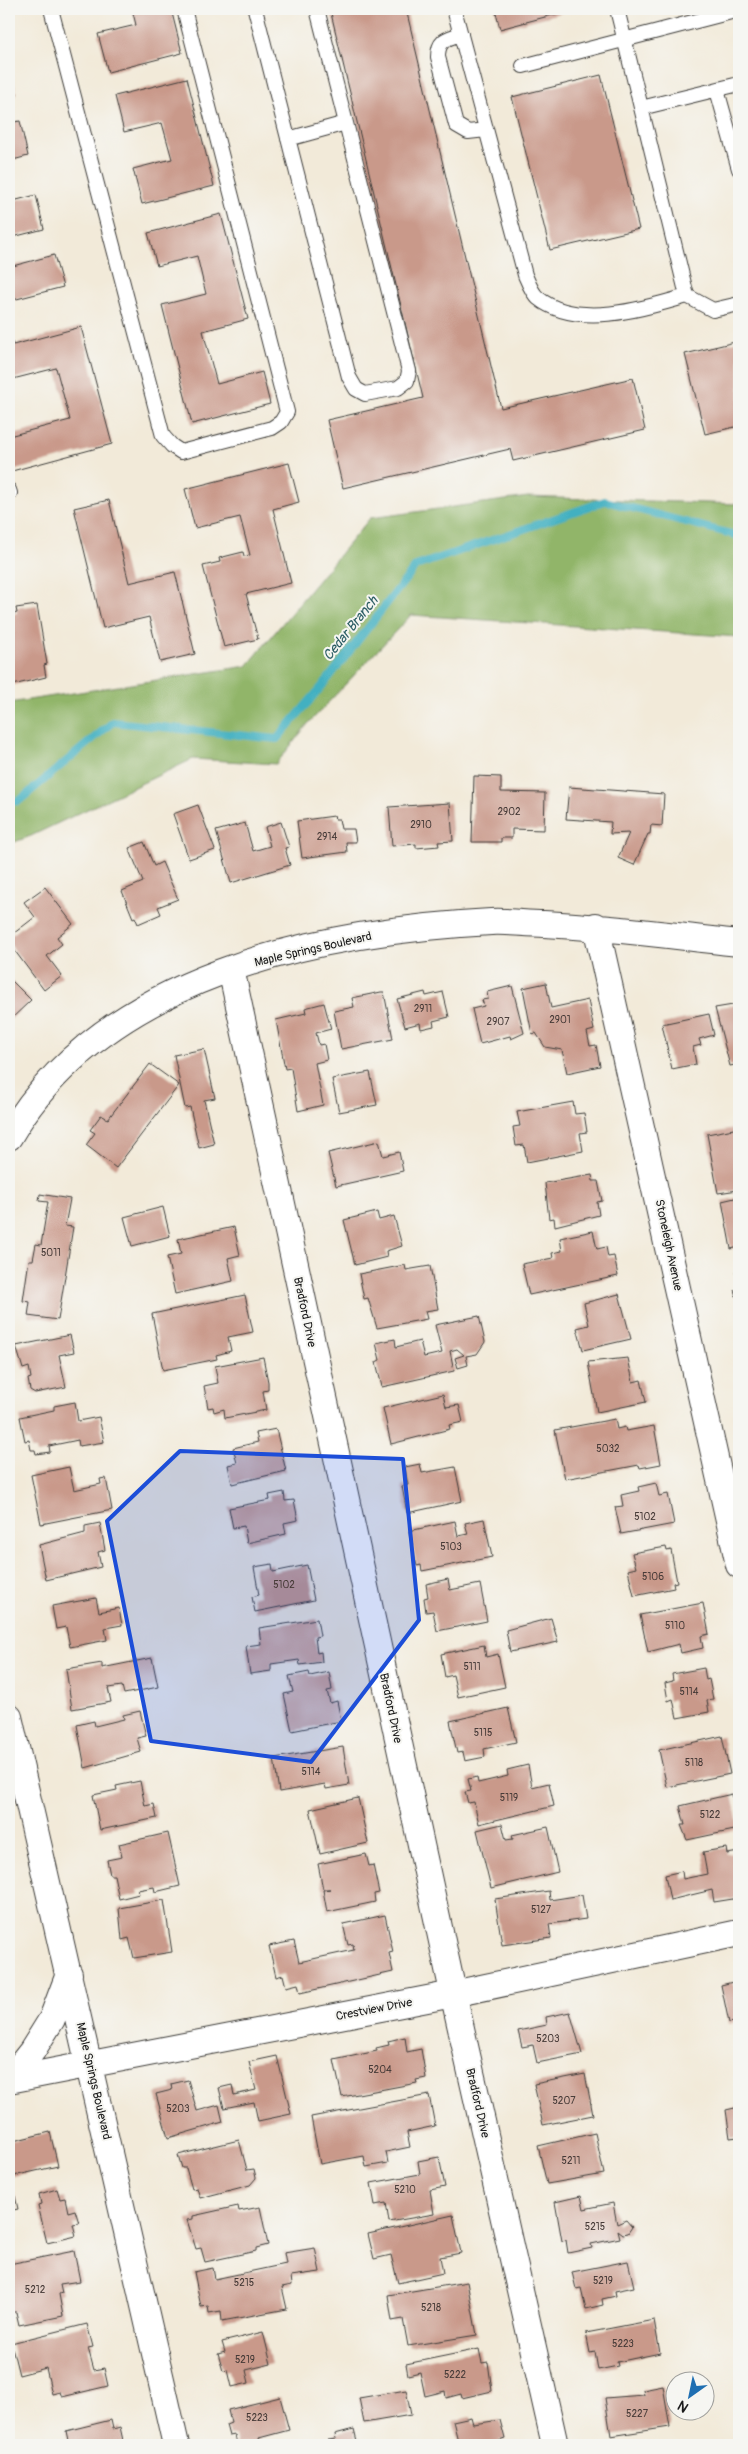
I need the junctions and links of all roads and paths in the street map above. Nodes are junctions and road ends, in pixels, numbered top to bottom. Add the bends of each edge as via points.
1 (52, 9) edge
2 (184, 9) edge
3 (255, 9) edge
4 (317, 9) edge
5 (454, 9) edge
6 (617, 9) edge
7 (739, 10) edge
8 (461, 34) junction
9 (625, 40) junction
10 (523, 66) dead end
11 (739, 84) edge
12 (717, 90) junction
13 (641, 108) junction
14 (346, 123) junction
15 (486, 130) junction
16 (288, 139) junction
17 (739, 168) edge
18 (687, 296) junction
19 (739, 304) edge
20 (596, 926) junction
21 (739, 943) edge
22 (230, 969) junction
23 (9, 1136) edge
24 (739, 1565) edge
25 (9, 1717) edge
26 (739, 1933) edge
27 (69, 1974) junction
28 (453, 1994) junction
29 (90, 2063) junction
30 (9, 2080) edge
31 (176, 2445) edge
32 (555, 2445) edge

1 - 2 lane via 163,436 182,452 272,428 287,412
3 - 16 lane
4 - 14 lane
5 - 8 lane
6 - 9 lane
7 - 9 lane
8 - 15 lane
8 - 15 lane via 443,40 438,46 438,57 456,125 468,132
9 - 10 lane
9 - 13 lane
11 - 12 lane
12 - 13 lane
12 - 17 lane
13 - 18 lane
14 - 16 lane
14 - 16 lane via 409,371 407,382 398,388 365,394 349,377
15 - 18 lane via 525,275 536,297 555,310 604,315
18 - 19 lane via 713,310
20 - 21 street, Maple Springs Boulevard
20 - 22 street, Maple Springs Boulevard via 493,922 421,929 355,937
20 - 24 street, Stoneleigh Avenue
22 - 23 street, Maple Springs Boulevard via 166,994 84,1048 50,1080
22 - 28 street, Bradford Drive
25 - 27 street, Maple Springs Boulevard
26 - 28 street, Crestview Drive
27 - 29 street, Maple Springs Boulevard
27 - 30 street via 52,2019
28 - 29 street, Crestview Drive
28 - 32 street, Bradford Drive
29 - 30 street, Crestview Drive
29 - 31 street, Maple Springs Boulevard

